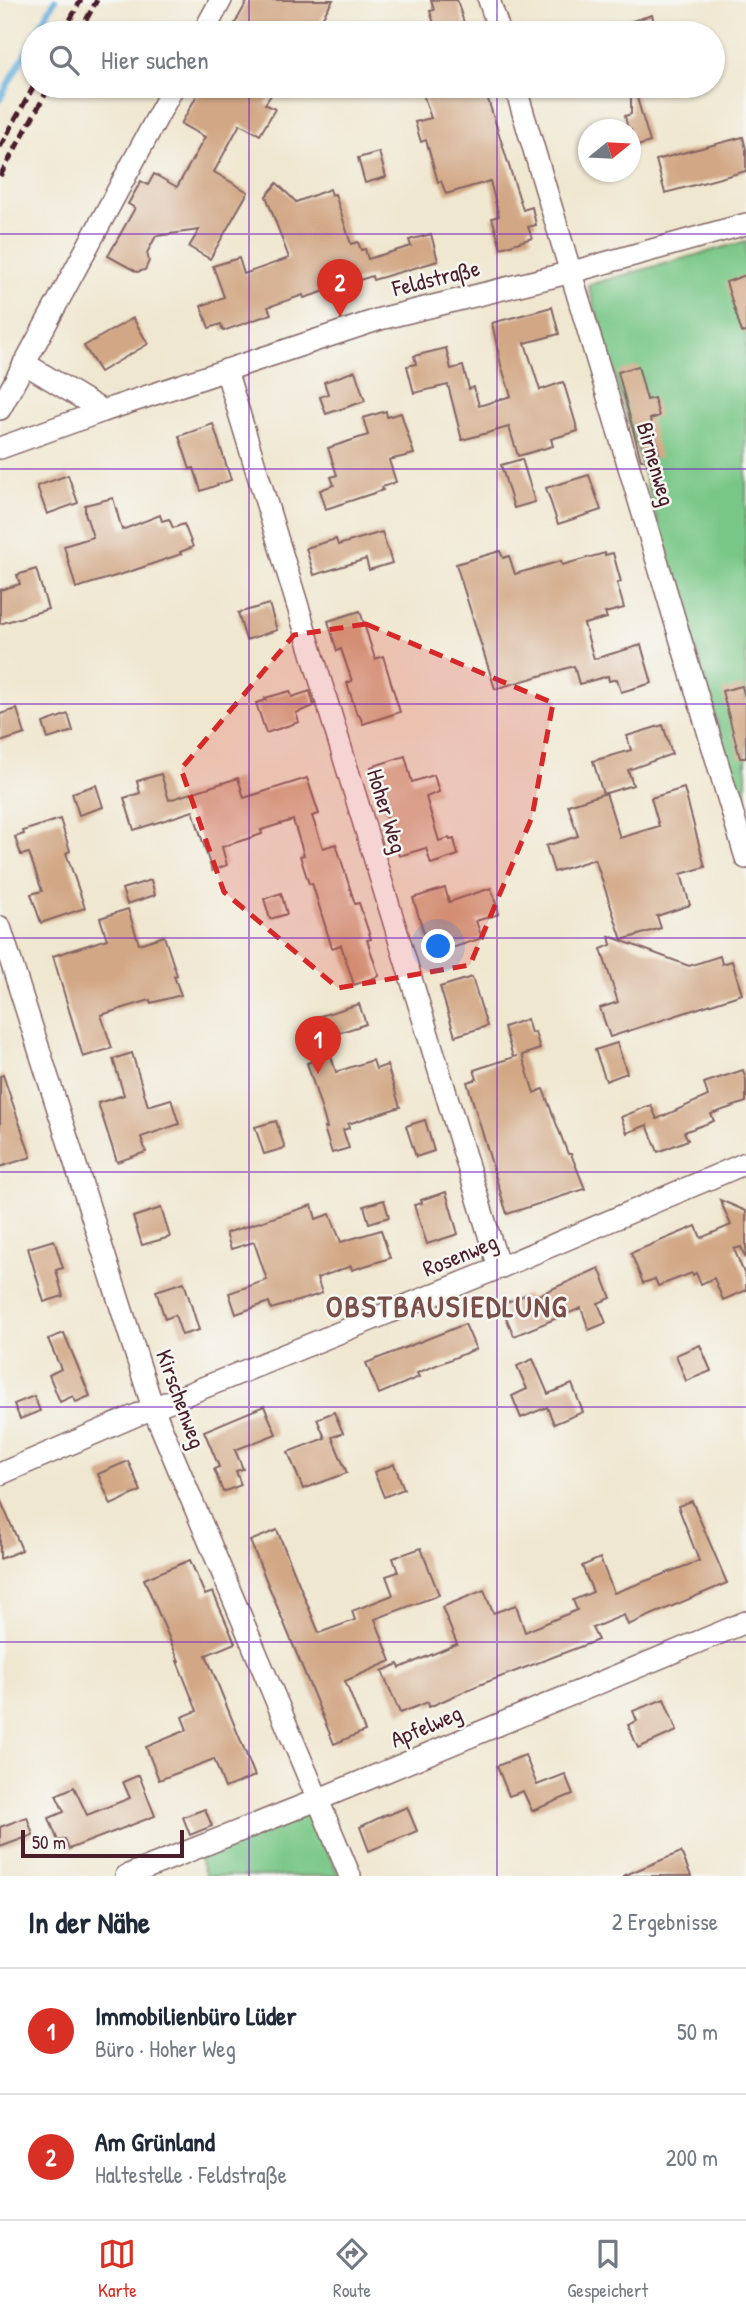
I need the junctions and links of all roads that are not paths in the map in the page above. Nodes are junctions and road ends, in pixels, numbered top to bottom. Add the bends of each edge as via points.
1 (221, 0) edge
2 (489, 0) edge
3 (210, 21) edge
4 (495, 21) edge
5 (168, 98) edge
6 (519, 98) edge
7 (746, 224) edge
8 (572, 272) junction
9 (24, 363) junction
10 (226, 370) junction
11 (0, 409) edge
12 (103, 411) junction
13 (0, 448) edge
14 (746, 858) edge
15 (0, 927) edge
16 (746, 1163) edge
17 (499, 1268) junction
18 (153, 1408) junction
19 (0, 1475) edge
20 (746, 1622) edge
21 (317, 1800) junction
22 (126, 1876) edge
23 (350, 1876) edge

1 - 3 street
2 - 4 street
5 - 9 street
6 - 8 street, Birnenweg
7 - 8 street, Feldstraße
8 - 10 street, Feldstraße via 380,319
8 - 14 street, Birnenweg
9 - 11 street
9 - 12 street
10 - 12 street, Feldstraße
10 - 17 street, Hoher Weg
12 - 13 street, Feldstraße
15 - 18 street, Kirschenweg
16 - 17 street, Rosenweg
17 - 18 street, Rosenweg
18 - 19 street, Rosenweg
18 - 21 street, Kirschenweg
20 - 21 street, Apfelweg
21 - 22 street, Apfelweg
21 - 23 street, Kirschenweg

